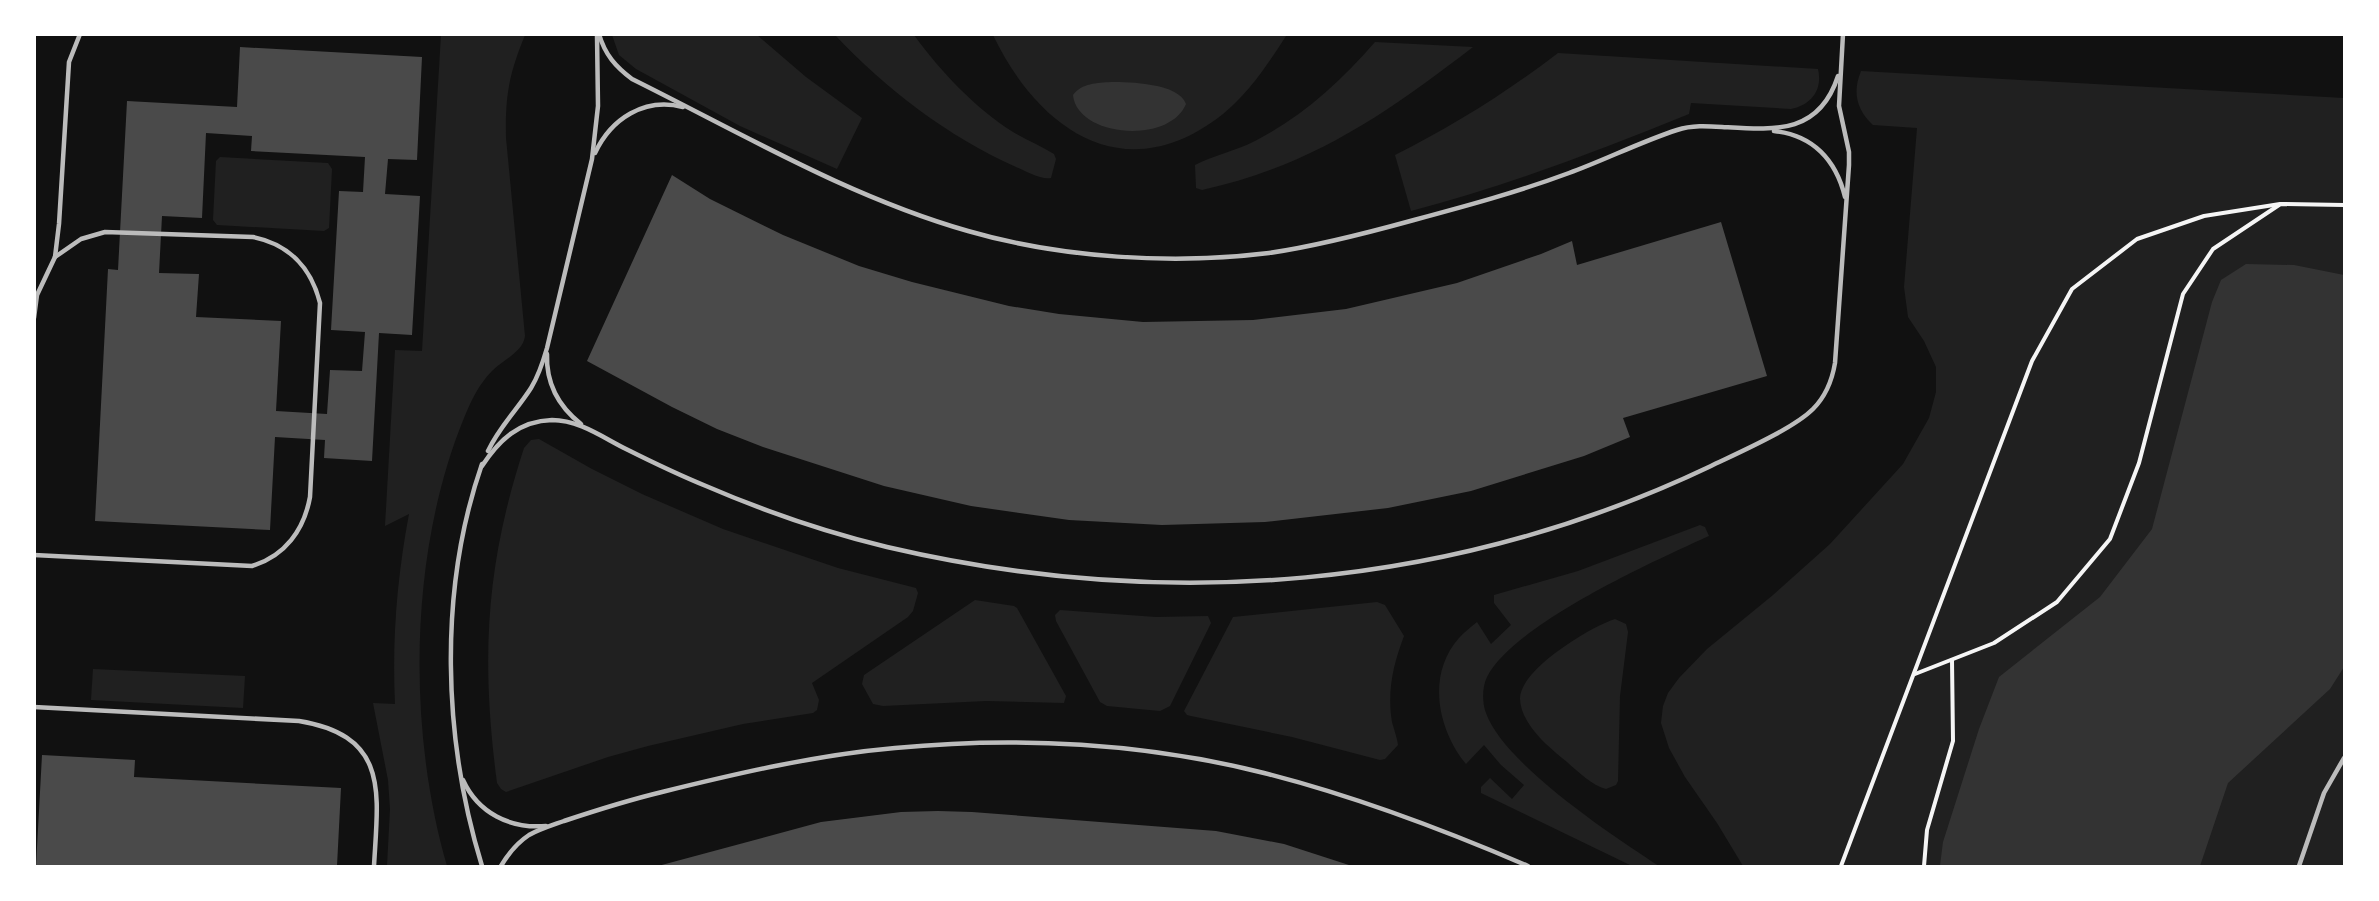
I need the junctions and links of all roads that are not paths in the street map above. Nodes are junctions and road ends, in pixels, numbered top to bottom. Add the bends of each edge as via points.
1 (80, 34) edge
2 (598, 34) edge
3 (1843, 34) edge
4 (1840, 70) junction
5 (694, 110) junction
6 (1768, 130) junction
7 (592, 159) junction
8 (1846, 202) junction
9 (55, 257) junction
10 (34, 318) edge
11 (547, 348) junction
12 (585, 427) junction
13 (482, 466) junction
14 (34, 555) edge
15 (34, 707) edge
16 (2344, 758) edge
17 (460, 770) junction
18 (552, 826) junction
19 (374, 867) edge
20 (482, 867) edge
21 (501, 867) edge
22 (1528, 867) edge
23 (2299, 867) edge

1 - 9 lane via 69,62
2 - 5 lane via 617,68
2 - 7 lane via 598,106
3 - 4 lane
4 - 6 lane via 1825,105 1798,124
4 - 8 lane via 1839,106 1849,152
5 - 6 lane via 841,184 968,231 1044,248 1148,258 1244,255 1313,245 1395,226 1516,190 1602,161 1678,129 1702,126
5 - 7 lane via 674,105 637,110 612,126
6 - 8 lane via 1790,132 1816,146 1841,179
7 - 11 lane
8 - 12 lane via 1832,381 1811,411 1725,459 1615,506 1524,536 1383,567 1269,582 1153,583 1056,577 961,562 883,546 804,523 665,468
9 - 10 lane via 37,295
9 - 14 lane via 81,239 105,232 253,237 268,240 294,255 311,277 320,303 310,497 303,523 291,542 252,566
11 - 12 lane via 547,368 557,399
11 - 13 lane via 539,374 495,436
12 - 13 lane via 554,420 522,426 494,447
13 - 17 lane via 458,564 454,606 452,688
15 - 19 lane via 299,721 337,731 361,749 375,776 378,805
16 - 23 lane via 2324,792
17 - 18 lane via 478,803 496,816 518,826
17 - 20 lane
18 - 21 lane via 518,843
18 - 22 lane via 636,799 811,759 926,745 1034,744 1166,754 1263,773 1406,817

